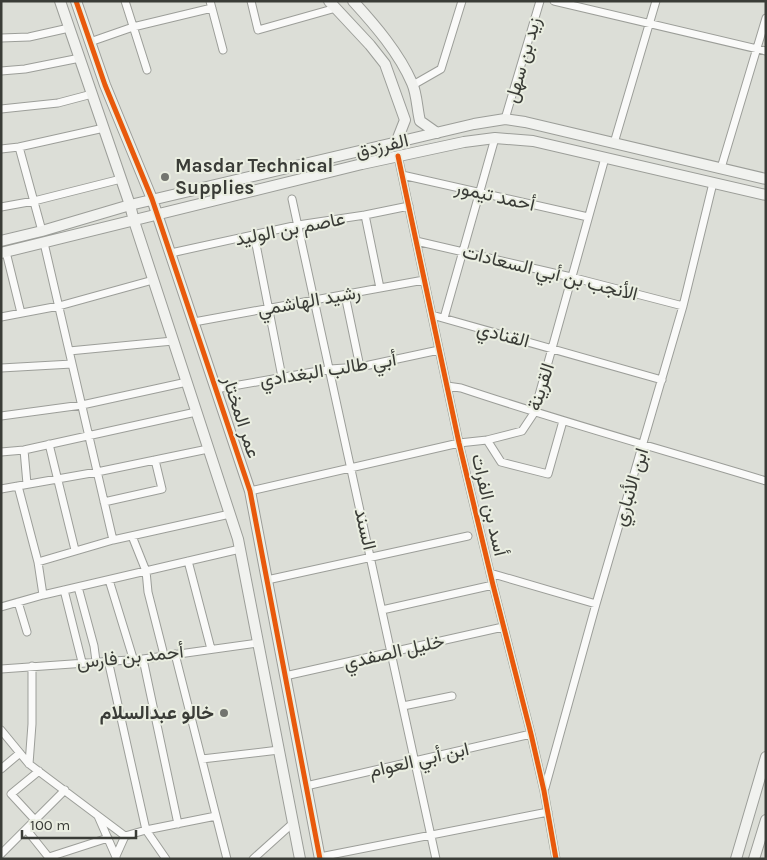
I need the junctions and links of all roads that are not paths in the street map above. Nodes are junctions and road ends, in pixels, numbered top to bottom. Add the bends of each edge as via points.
1 (60, 1) edge
2 (76, 1) edge
3 (125, 1) edge
4 (251, 1) edge
5 (353, 1) edge
6 (462, 1) edge
7 (540, 1) edge
8 (554, 1) edge
9 (656, 1) edge
10 (211, 5) edge
11 (333, 5) edge
12 (766, 18) edge
13 (649, 24) junction
14 (133, 27) junction
15 (69, 28) junction
16 (1, 38) edge
17 (90, 42) junction
18 (756, 49) junction
19 (223, 50) dead end
20 (766, 51) edge
21 (80, 58) junction
22 (147, 70) dead end
23 (1, 71) edge
24 (413, 85) junction
25 (92, 94) junction
26 (1, 110) edge
27 (505, 119) junction
28 (104, 128) junction
29 (437, 133) junction
30 (495, 138) junction
31 (614, 142) junction
32 (396, 143) junction
33 (20, 147) junction
34 (1, 149) edge
35 (398, 156) junction
36 (605, 158) junction
37 (721, 168) junction
38 (402, 175) junction
39 (121, 179) junction
40 (766, 179) edge
41 (713, 183) junction
42 (479, 193) junction
43 (766, 194) edge
44 (152, 199) junction
45 (292, 199) dead end
46 (34, 201) junction
47 (130, 205) junction
48 (1, 206) edge
49 (409, 206) junction
50 (158, 215) junction
51 (365, 215) junction
52 (588, 217) junction
53 (134, 221) junction
54 (298, 225) junction
55 (42, 231) junction
56 (254, 234) junction
57 (416, 241) junction
58 (1, 242) edge
59 (44, 242) junction
60 (4, 252) edge
61 (462, 252) junction
62 (171, 253) junction
63 (571, 277) junction
64 (153, 280) junction
65 (424, 280) junction
66 (380, 288) junction
67 (345, 295) junction
68 (314, 300) junction
69 (59, 306) junction
70 (683, 306) junction
71 (269, 309) junction
72 (21, 313) junction
73 (432, 314) junction
74 (1, 317) edge
75 (444, 318) junction
76 (194, 322) junction
77 (173, 341) junction
78 (553, 348) junction
79 (439, 350) junction
80 (69, 351) junction
81 (72, 364) junction
82 (360, 367) junction
83 (1, 368) edge
84 (330, 369) junction
85 (282, 377) junction
86 (662, 380) junction
87 (187, 382) junction
88 (446, 386) junction
89 (216, 390) junction
90 (82, 405) junction
91 (196, 412) junction
92 (534, 413) junction
93 (1, 416) edge
94 (563, 422) junction
95 (89, 435) junction
96 (487, 440) junction
97 (459, 443) junction
98 (49, 444) junction
99 (644, 444) junction
100 (208, 449) junction
101 (24, 450) junction
102 (1, 452) edge
103 (155, 460) junction
104 (350, 468) junction
105 (97, 472) junction
106 (57, 479) junction
107 (766, 481) edge
108 (28, 484) junction
109 (18, 486) junction
110 (1, 489) edge
111 (250, 490) junction
112 (104, 502) junction
113 (230, 514) junction
114 (132, 536) junction
115 (468, 536) dead end
116 (113, 540) junction
117 (240, 549) junction
118 (75, 550) junction
119 (371, 557) junction
120 (188, 561) junction
121 (38, 562) junction
122 (146, 571) junction
123 (490, 573) junction
124 (108, 580) junction
125 (267, 580) junction
126 (493, 585) junction
127 (78, 587) junction
128 (64, 590) junction
129 (43, 595) junction
130 (18, 602) junction
131 (596, 604) junction
132 (1, 607) edge
133 (382, 610) junction
134 (504, 627) junction
135 (27, 632) dead end
136 (258, 643) junction
137 (211, 649) junction
138 (391, 652) junction
139 (175, 654) junction
140 (164, 655) junction
141 (133, 658) junction
142 (143, 659) junction
143 (108, 660) junction
144 (96, 661) junction
145 (82, 662) junction
146 (32, 666) junction
147 (1, 669) edge
148 (285, 676) junction
149 (452, 696) dead end
150 (403, 706) junction
151 (1, 730) edge
152 (531, 734) junction
153 (279, 750) junction
154 (20, 752) junction
155 (766, 757) edge
156 (202, 759) junction
157 (414, 761) junction
158 (29, 764) junction
159 (1, 769) edge
160 (39, 771) junction
161 (766, 779) edge
162 (306, 786) junction
163 (65, 790) junction
164 (544, 791) junction
165 (548, 812) junction
166 (98, 816) junction
167 (216, 816) junction
168 (35, 820) junction
169 (766, 820) edge
170 (178, 824) junction
171 (293, 824) junction
172 (26, 829) junction
173 (146, 830) junction
174 (431, 834) junction
175 (125, 836) junction
176 (108, 838) junction
177 (1, 854) edge
178 (117, 857) edge
179 (49, 858) edge
180 (320, 858) edge
181 (166, 859) edge
182 (227, 859) edge
183 (252, 859) edge
184 (300, 859) edge
185 (436, 859) edge
186 (556, 859) edge
187 (736, 859) edge
188 (742, 859) edge
189 (754, 859) edge

1 - 15 street
2 - 17 street, عمر المختار
3 - 14 street
4 - 11 street via 258,30
5 - 24 street via 376,26
6 - 24 street via 441,69
7 - 27 street, زيد بن سهل
8 - 13 street
9 - 13 street
10 - 14 street
10 - 19 street
11 - 32 street via 385,64 404,120
12 - 18 street
13 - 18 street
13 - 31 street
14 - 17 street
14 - 22 street
15 - 16 street via 29,37
15 - 21 street
17 - 44 street, عمر المختار
18 - 20 street
18 - 37 street
21 - 23 street
21 - 25 street
24 - 29 street via 420,121
25 - 26 street via 58,103
25 - 28 street
27 - 29 street, الفرزدق
27 - 31 street, الفرزدق
28 - 33 street
28 - 39 street
29 - 32 street, الفرزدق
30 - 35 street, الفرزدق
30 - 36 street, الفرزدق via 533,141
30 - 42 street
31 - 37 street, الفرزدق
32 - 44 street, الفرزدق
33 - 34 street
33 - 46 street
35 - 38 street, أسد بن الفرات
35 - 50 street, الفرزدق
36 - 41 street, الفرزدق
36 - 52 street, القرينة
37 - 40 street, الفرزدق
38 - 42 street, أحمد تيمور
38 - 49 street, أسد بن الفرات
39 - 46 street
39 - 47 street
41 - 43 street, الفرزدق
41 - 70 street, ابن الأنباري
42 - 52 street, أحمد تيمور
42 - 61 street
44 - 47 street, الفرزدق
44 - 50 street, عمر المختار
45 - 54 street, السند
46 - 48 street
46 - 55 street
47 - 53 street
47 - 55 street, الفرزدق
49 - 51 street, عاصم بن الوليد
49 - 57 street, أسد بن الفرات
50 - 53 street, الفرزدق
50 - 62 street, عمر المختار
51 - 54 street, عاصم بن الوليد
51 - 66 street
52 - 63 street, القرينة
53 - 59 street, الفرزدق
53 - 64 street
54 - 56 street, عاصم بن الوليد
54 - 68 street, السند
55 - 58 street, الفرزدق
56 - 62 street, عاصم بن الوليد
56 - 71 street
57 - 61 street, الأنجب بن أبي السعادات
57 - 65 street, أسد بن الفرات
59 - 60 street, الفرزدق
59 - 69 street
60 - 72 street
61 - 63 street, الأنجب بن أبي السعادات
61 - 75 street
62 - 76 street, عمر المختار
63 - 70 street, الأنجب بن أبي السعادات
63 - 78 street, القرينة
64 - 69 street
64 - 77 street
65 - 66 street, رشيد الهاشمي
65 - 73 street, أسد بن الفرات
66 - 67 street, رشيد الهاشمي
67 - 68 street, رشيد الهاشمي
67 - 82 street
68 - 71 street, رشيد الهاشمي
68 - 84 street, السند
69 - 72 street
69 - 80 street
70 - 86 street, ابن الأنباري
71 - 76 street, رشيد الهاشمي
71 - 85 street
72 - 74 street
73 - 75 street, القنادي
73 - 79 street, أسد بن الفرات
75 - 78 street, القنادي
76 - 89 street, عمر المختار
77 - 80 street
77 - 87 street
78 - 86 street, القنادي
78 - 92 street, القرينة
79 - 82 street, أبي طالب البغدادي
79 - 88 street, أسد بن الفرات
80 - 81 street
81 - 83 street
81 - 90 street
82 - 84 street, أبي طالب البغدادي
84 - 85 street, أبي طالب البغدادي
84 - 104 street, السند
85 - 89 street, أبي طالب البغدادي
86 - 99 street, ابن الأنباري
87 - 90 street
87 - 91 street
88 - 92 street
88 - 97 street, أسد بن الفرات
89 - 111 street, عمر المختار
90 - 93 street
90 - 95 street
91 - 95 street
91 - 100 street
92 - 94 street
92 - 96 street, القرينة via 522,431
94 - 96 street via 548,474 501,462
94 - 99 street
95 - 98 street
95 - 105 street
96 - 97 street, القرينة
97 - 104 street, القرينة
97 - 123 street, أسد بن الفرات
98 - 101 street
98 - 106 street
99 - 107 street
99 - 131 street, ابن الأنباري
100 - 103 street
100 - 113 street
101 - 102 street
101 - 108 street
103 - 105 street
103 - 112 street via 162,489
104 - 111 street, القرينة
104 - 119 street, السند
105 - 106 street
105 - 112 street
106 - 108 street
106 - 118 street
108 - 109 street
109 - 110 street
109 - 121 street
111 - 125 street, عمر المختار
112 - 116 street
113 - 114 street
113 - 117 street
114 - 116 street
114 - 122 street
115 - 119 street
116 - 118 street
117 - 120 street
117 - 136 street
118 - 121 street
119 - 125 street
119 - 133 street, السند
120 - 122 street
120 - 137 street
121 - 129 street
122 - 124 street
122 - 140 street
123 - 126 street, أسد بن الفرات
123 - 131 street
124 - 127 street
124 - 141 street
125 - 148 street, عمر المختار
126 - 133 street
126 - 134 street, أسد بن الفرات
127 - 128 street
127 - 144 street
128 - 129 street
128 - 145 street
129 - 130 street
130 - 132 street
130 - 135 street
131 - 164 street, ابن الأنباري
133 - 138 street, السند
134 - 138 street, خليل الصفدي
134 - 152 street, أسد بن الفرات
136 - 137 street, أحمد بن فارس
136 - 153 street
137 - 139 street, أحمد بن فارس
138 - 148 street, خليل الصفدي
138 - 150 street, السند
139 - 140 street, أحمد بن فارس
139 - 156 street
140 - 142 street, أحمد بن فارس
141 - 142 street, أحمد بن فارس
141 - 143 street, أحمد بن فارس
142 - 170 street
143 - 144 street, أحمد بن فارس
143 - 173 street
144 - 145 street, أحمد بن فارس
145 - 146 street, أحمد بن فارس
146 - 147 street, أحمد بن فارس
146 - 158 street
148 - 162 street, عمر المختار
149 - 150 street
150 - 157 street, السند
151 - 154 street
152 - 157 street, ابن أبي العوام
152 - 164 street, أسد بن الفرات
153 - 156 street
153 - 171 street
154 - 158 street
154 - 159 street
155 - 187 street
156 - 167 street
157 - 162 street, ابن أبي العوام
157 - 174 street, السند
158 - 160 street
160 - 163 street
160 - 168 street via 11,794
161 - 188 street
162 - 180 street, عمر المختار
163 - 166 street
163 - 168 street
164 - 165 street, أسد بن الفرات
165 - 174 street
165 - 186 street, أسد بن الفرات
166 - 175 street
166 - 176 street
167 - 170 street
167 - 182 street
168 - 172 street
169 - 189 street
170 - 173 street
171 - 183 street
171 - 184 street
172 - 177 street
172 - 179 street
173 - 175 street
173 - 181 street
174 - 180 street
174 - 185 street, السند
175 - 178 street
176 - 178 street
176 - 179 street

